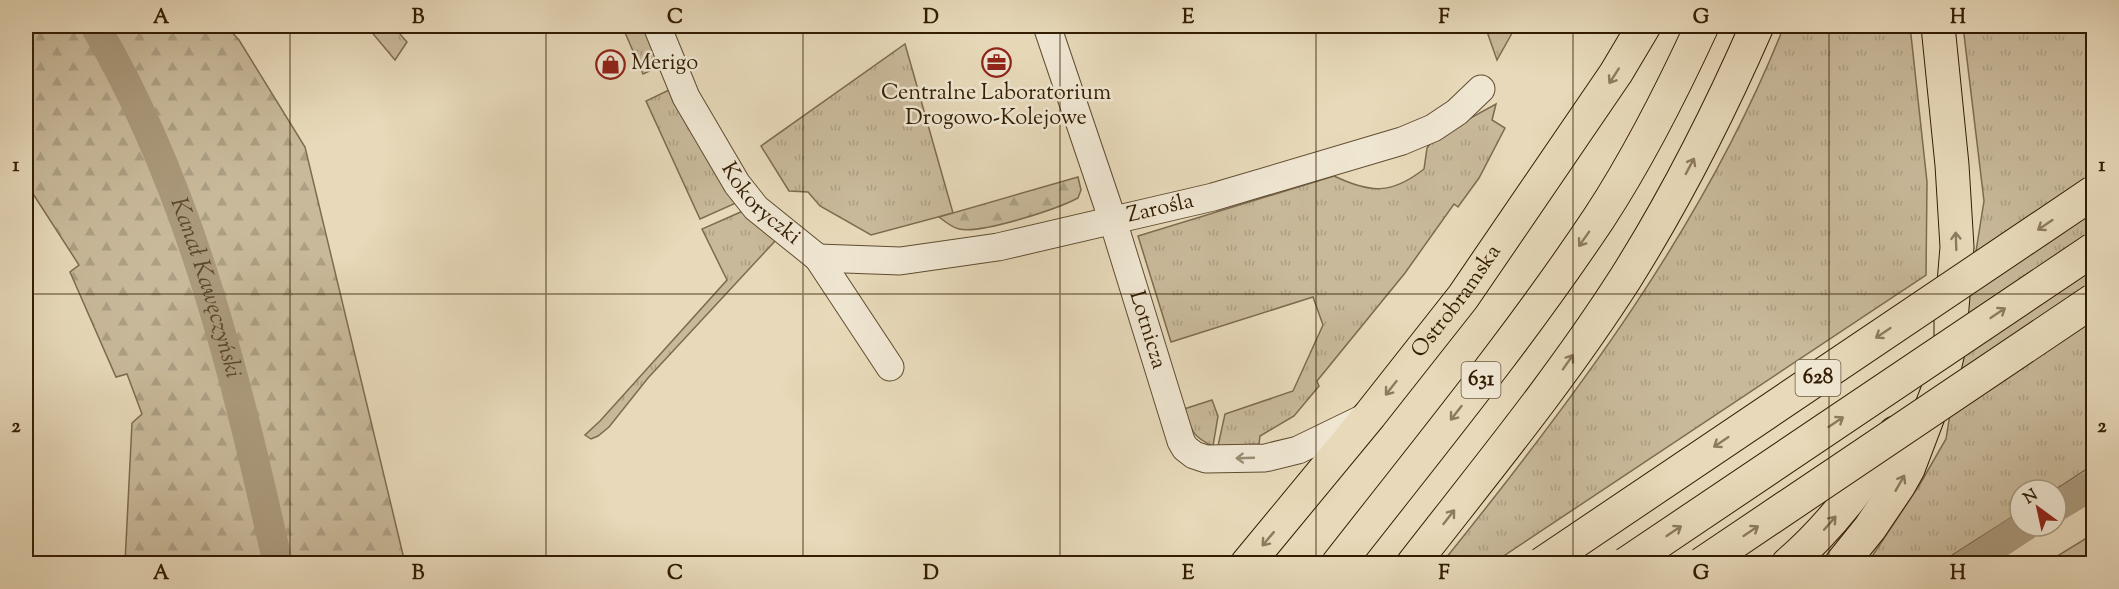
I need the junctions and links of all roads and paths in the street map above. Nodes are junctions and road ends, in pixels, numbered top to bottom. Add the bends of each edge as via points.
1 (657, 26) edge
2 (1047, 26) edge
3 (1644, 26) edge
4 (1702, 26) edge
5 (1757, 26) edge
6 (1938, 26) edge
7 (1481, 89) dead end
8 (2094, 192) edge
9 (1113, 221) junction
10 (2094, 249) edge
11 (818, 258) junction
12 (2094, 300) edge
13 (1951, 320) junction
14 (890, 367) dead end
15 (1370, 416) junction
16 (1247, 564) edge
17 (1338, 564) edge
18 (1413, 564) edge
19 (1542, 564) edge
20 (1626, 564) edge
21 (1702, 564) edge
22 (1788, 564) edge
23 (1841, 564) edge

1 - 11 street, Kokoryczki via 686,97 737,184 756,208
2 - 9 street, Lotnicza
3 -> 15 main road, Ostrobramska via 1463,297
4 -> 17 main road, 631 via 1672,88 1599,217 1519,332
18 -> 5 main road, 631 via 1544,395 1617,290 1701,145
13 -> 6 main road via 1957,247
7 - 9 street, Zarośla via 1458,112 1402,141 1213,197
8 -> 19 main road, 628, bridge
9 - 11 street, Zarośla via 998,247 900,261
15 -> 9 street, Lotnicza via 1284,455 1206,459 1194,455 1181,441
20 -> 10 main road, bridge
11 - 14 street, Kokoryczki
21 -> 12 main road, bridge
22 -> 13 main road via 1834,518 1879,459 1933,367
23 -> 13 main road via 1908,469 1941,382 1951,339
15 -> 16 main road, Ostrobramska

